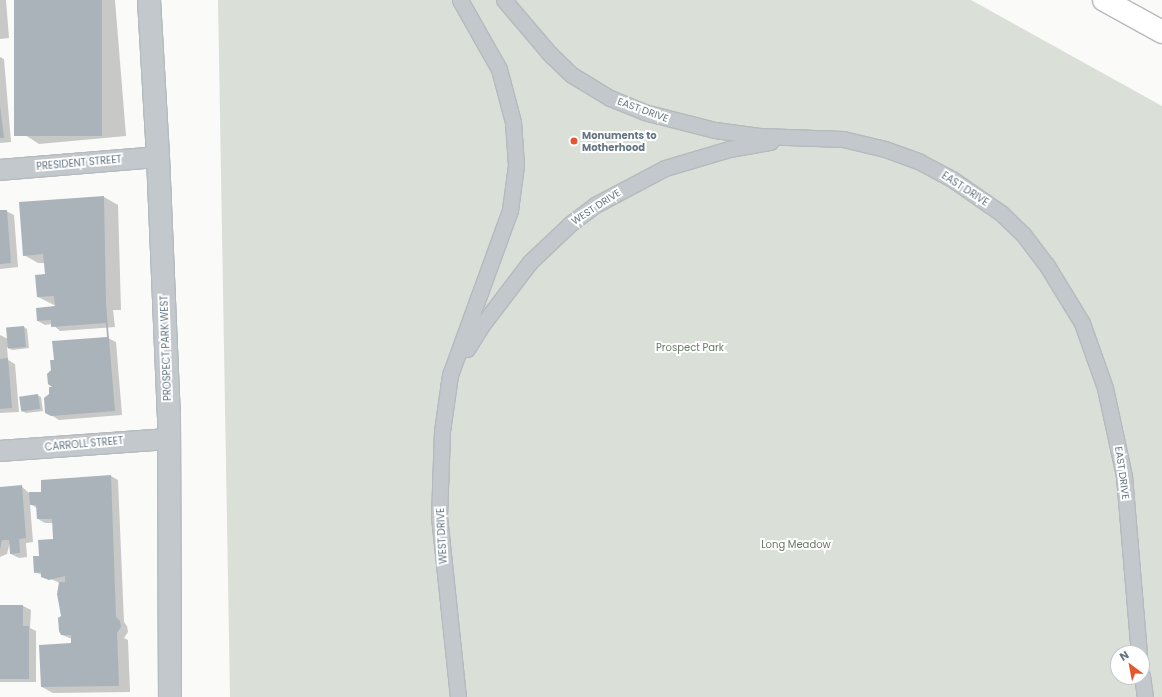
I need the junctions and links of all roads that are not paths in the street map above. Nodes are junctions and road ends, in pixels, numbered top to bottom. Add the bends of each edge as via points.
1 (149, 0) edge
2 (460, 0) edge
3 (504, 0) edge
4 (1104, 0) edge
5 (1162, 32) edge
6 (806, 136) junction
7 (158, 157) junction
8 (0, 170) edge
9 (450, 375) junction
10 (169, 439) junction
11 (0, 451) edge
12 (1138, 645) edge
13 (1143, 685) edge
14 (170, 697) edge
15 (458, 697) edge
16 (1145, 697) edge

1 - 7 street, PROSPECT PARK WEST
2 - 9 street, WEST DRIVE via 499,69 513,122 516,165 510,210
3 - 6 street, EAST DRIVE via 555,60 572,75 610,98 644,112 715,130 760,136
4 - 5 main road
6 - 9 street, WEST DRIVE via 729,148 665,168 595,206 570,224 530,262 482,325
6 - 12 street, EAST DRIVE via 843,139 885,149 920,162 952,179 1001,213 1023,234 1064,292 1082,323 1115,426 1124,476
7 - 8 street, PRESIDENT STREET
7 - 10 street, PROSPECT PARK WEST
9 - 15 street, WEST DRIVE via 442,431 440,517
10 - 11 street, CARROLL STREET
10 - 14 street, PROSPECT PARK WEST
13 - 16 street

